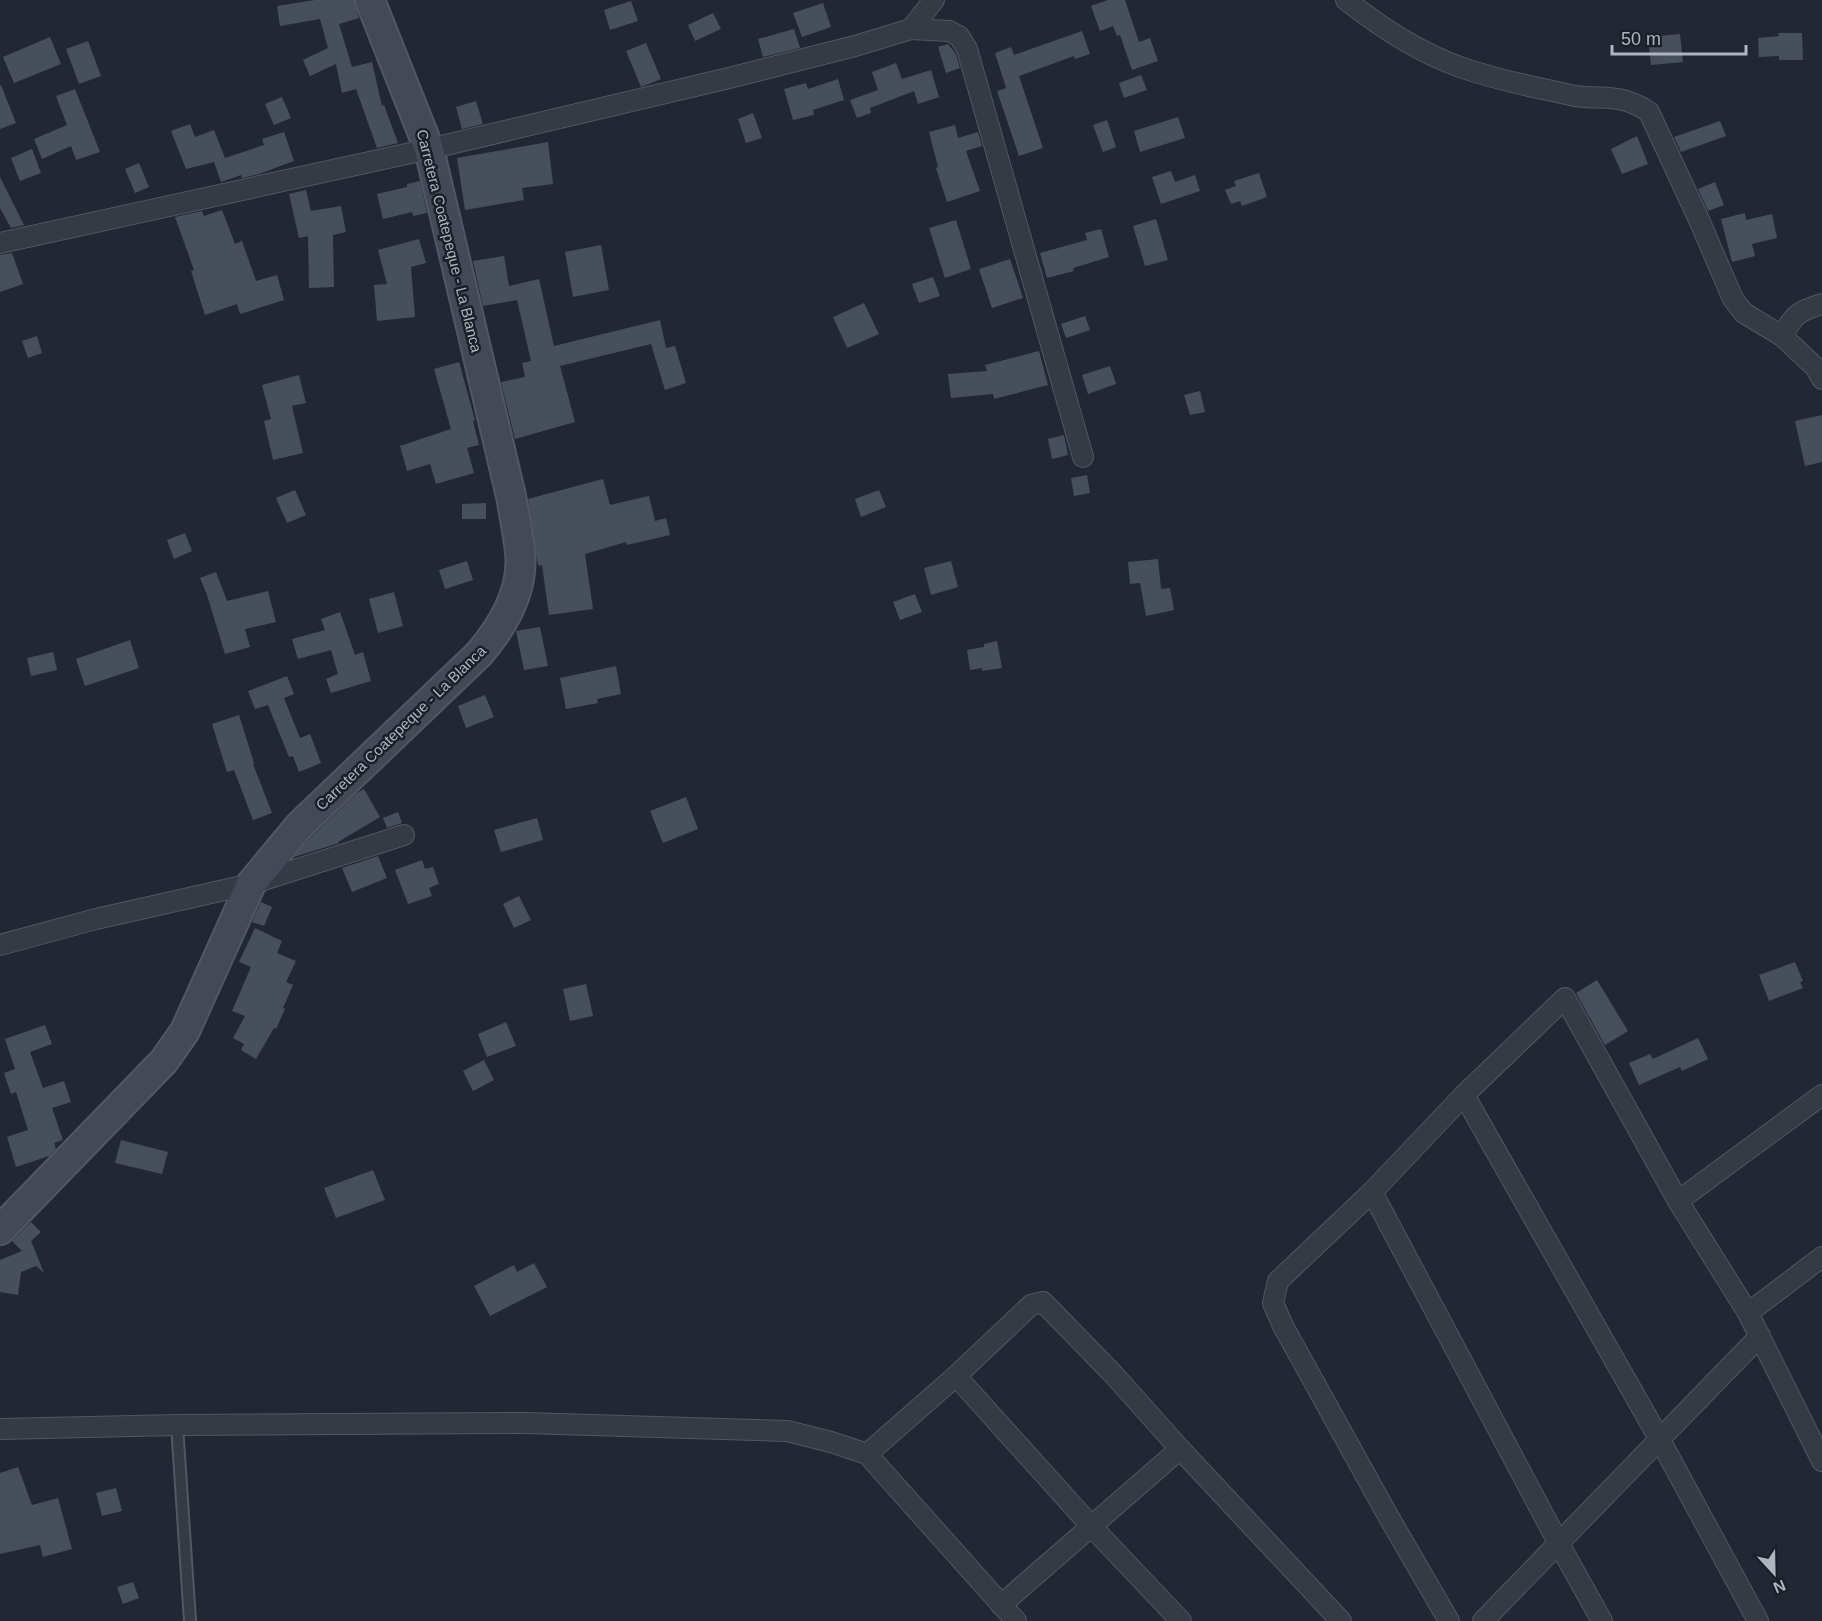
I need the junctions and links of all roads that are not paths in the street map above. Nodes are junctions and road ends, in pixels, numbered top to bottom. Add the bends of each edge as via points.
1 (370, 0) edge
2 (934, 0) edge
3 (1346, 0) edge
4 (911, 29) junction
5 (429, 149) junction
6 (0, 243) edge
7 (1822, 304) edge
8 (1782, 336) junction
9 (1822, 379) edge
10 (1083, 457) dead end
11 (404, 836) dead end
12 (251, 884) junction
13 (0, 945) edge
14 (1464, 1095) junction
15 (1822, 1095) edge
16 (1372, 1191) junction
17 (1678, 1201) junction
18 (0, 1230) edge
19 (1822, 1257) edge
20 (1748, 1313) junction
21 (1760, 1336) junction
22 (956, 1376) junction
23 (177, 1425) junction
24 (0, 1429) edge
25 (1660, 1440) junction
26 (1180, 1449) junction
27 (867, 1454) junction
28 (1822, 1461) edge
29 (1092, 1527) junction
30 (1559, 1544) junction
31 (1001, 1605) junction
32 (1340, 1620) edge
33 (190, 1621) edge
34 (1016, 1621) edge
35 (1181, 1621) edge
36 (1449, 1621) edge
37 (1483, 1621) edge
38 (1602, 1621) edge
39 (1758, 1621) edge

1 - 5 main road, Carretera Coatepeque - La Blanca
2 - 4 street
3 - 8 street via 1378,25 1457,66 1500,80 1576,96 1622,98 1649,112 1733,298 1744,313
4 - 5 street via 752,72
4 - 10 street via 949,31 959,36 967,49
5 - 6 street
5 - 12 main road, Carretera Coatepeque - La Blanca via 511,496 520,553 515,591 501,625 479,654 300,825
7 - 8 street via 1803,309
8 - 9 street via 1816,368
11 - 12 street
12 - 13 street
12 - 18 main road, Carretera Coatepeque - La Blanca via 176,1046
14 - 16 street
14 - 17 street via 1565,998
14 - 25 street
15 - 17 street
16 - 30 street
16 - 36 street via 1278,1281 1273,1303
17 - 20 street
19 - 20 street
20 - 21 street
21 - 25 street
21 - 28 street
22 - 26 street via 1031,1305 1043,1302
22 - 27 street
22 - 29 street
23 - 24 street
23 - 27 street via 525,1423 787,1431
23 - 33 lane
25 - 30 street
25 - 39 street
26 - 29 street
26 - 32 street
27 - 31 street
29 - 31 street
29 - 35 street
30 - 37 street
30 - 38 street
31 - 34 street

